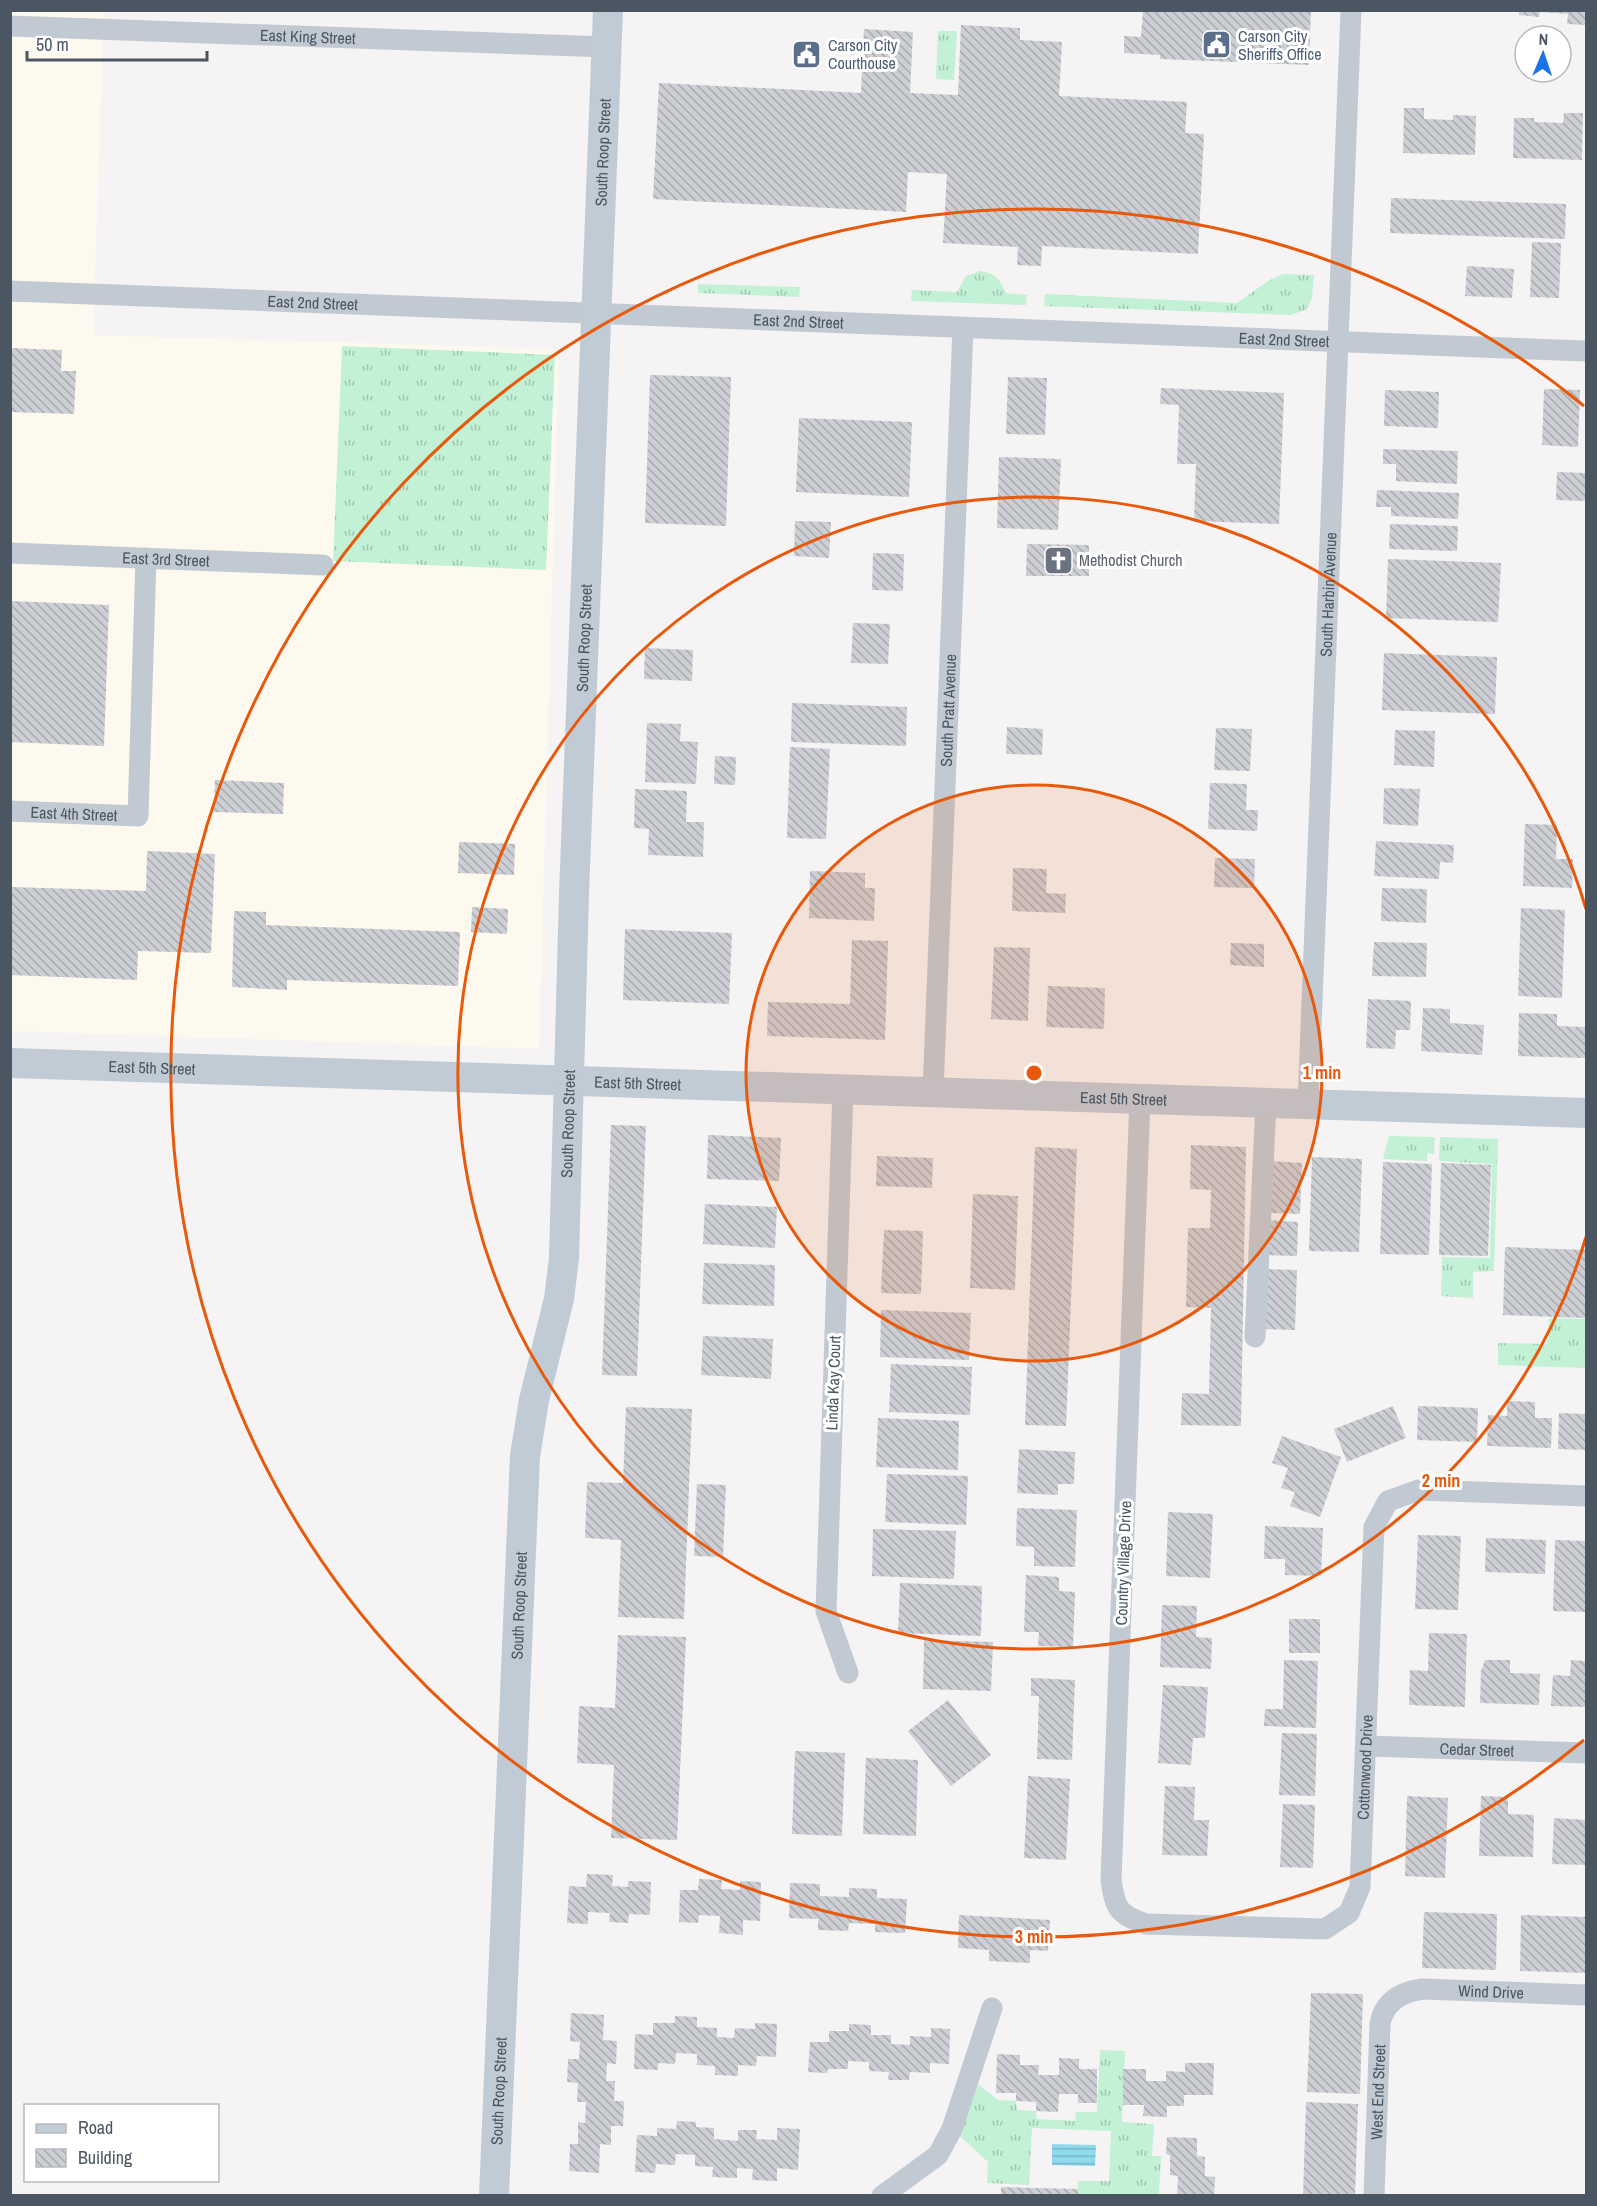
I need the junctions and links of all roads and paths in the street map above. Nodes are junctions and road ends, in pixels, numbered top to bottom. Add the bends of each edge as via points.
1 (608, 10) edge
2 (1351, 10) edge
3 (10, 26) edge
4 (607, 47) junction
5 (10, 291) edge
6 (597, 314) junction
7 (963, 328) junction
8 (1337, 342) junction
9 (1587, 351) edge
10 (10, 553) edge
11 (146, 558) junction
12 (323, 566) dead end
13 (10, 811) edge
14 (10, 1063) edge
15 (568, 1080) junction
16 (843, 1089) junction
17 (933, 1092) junction
18 (1140, 1098) junction
19 (1266, 1102) junction
20 (1308, 1104) junction
21 (1587, 1113) edge
22 (1255, 1337) dead end
23 (1587, 1496) edge
24 (848, 1673) dead end
25 (1366, 1746) junction
26 (1587, 1753) edge
27 (1232, 1926) joint
28 (1587, 1995) edge
29 (1398, 1997) joint
30 (992, 2008) dead end
31 (494, 2196) edge
32 (882, 2196) edge
33 (1374, 2196) edge

1 - 4 street, South Roop Street
2 - 8 street, South Harbin Avenue
3 - 4 street, East King Street
4 - 6 street, South Roop Street
5 - 6 street, East 2nd Street
6 - 7 street, East 2nd Street
6 - 15 street, South Roop Street
7 - 8 street, East 2nd Street
7 - 17 street, South Pratt Avenue
8 - 9 street, East 2nd Street
8 - 20 street, South Harbin Avenue
10 - 11 street, East 3rd Street
11 - 12 street, East 3rd Street
11 - 13 street, East 4th Street via 138,816
14 - 15 street, East 5th Street
15 - 16 street, East 5th Street
15 - 31 street, South Roop Street via 562,1280 525,1456
16 - 17 street, East 5th Street
16 - 24 street, Linda Kay Court via 826,1611
17 - 18 street, East 5th Street
18 - 19 street, East 5th Street
18 - 27 street, Country Village Drive via 1111,1880 1114,1901 1127,1918 1146,1924
19 - 20 street, East 5th Street
19 - 22 street
20 - 21 street, East 5th Street
23 - 25 street, Cottonwood Drive via 1419,1490 1388,1501 1374,1527
25 - 26 street, Cedar Street
25 - 27 street, Cottonwood Drive via 1360,1887 1349,1913 1325,1929
28 - 29 street, Wind Drive via 1422,1989
29 - 33 street, West End Street via 1387,2006 1380,2024
30 - 32 street via 952,2129 938,2155

